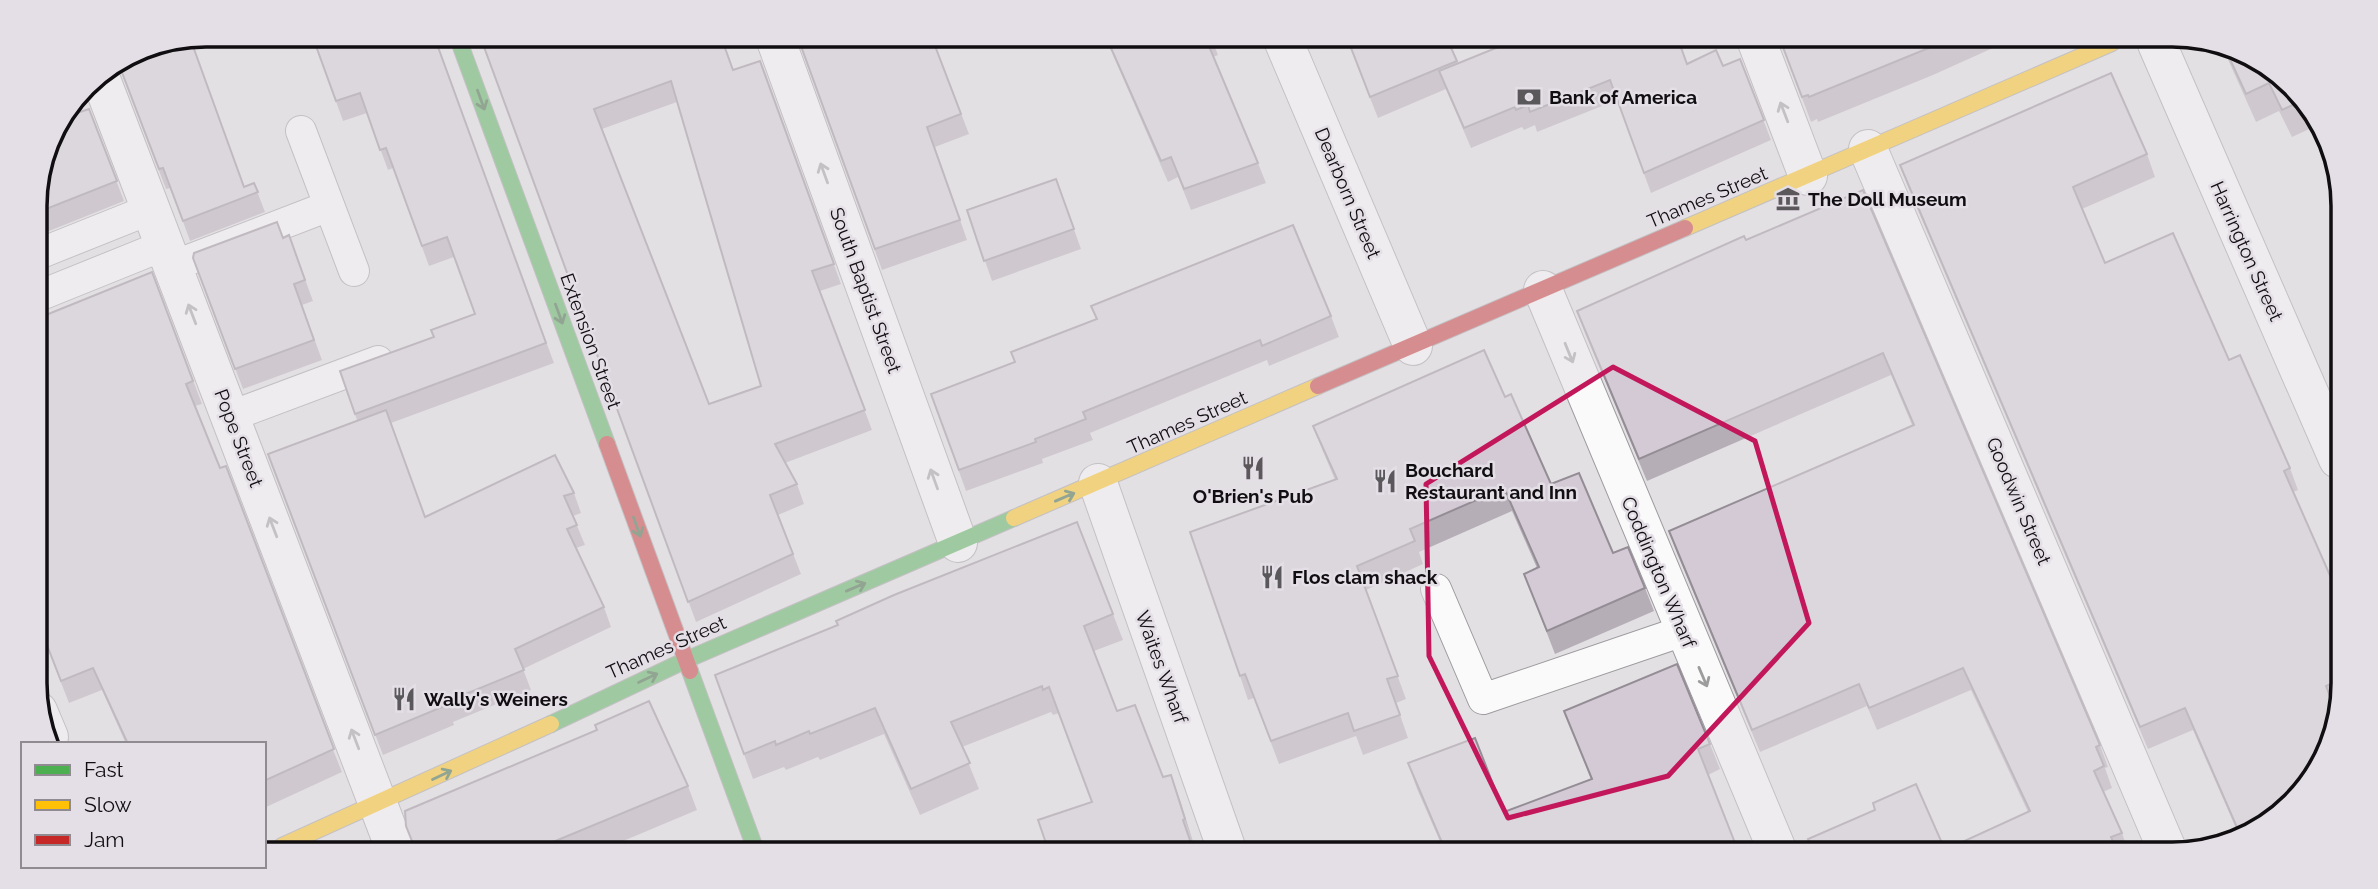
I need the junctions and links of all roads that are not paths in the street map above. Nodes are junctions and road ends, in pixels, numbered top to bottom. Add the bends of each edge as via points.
1 (1286, 47) edge
2 (1759, 47) edge
3 (2098, 47) edge
4 (2158, 47) edge
5 (461, 48) edge
6 (779, 48) edge
7 (100, 97) edge
8 (301, 131) dead end
9 (1868, 149) junction
10 (1808, 176) junction
11 (329, 206) junction
12 (151, 209) junction
13 (48, 250) edge
14 (169, 255) junction
15 (354, 271) dead end
16 (1543, 290) junction
17 (48, 293) edge
18 (1413, 346) junction
19 (388, 357) edge
20 (230, 416) junction
21 (2331, 443) edge
22 (1098, 483) junction
23 (958, 543) junction
24 (1436, 589) dead end
25 (1683, 631) junction
26 (686, 660) junction
27 (380, 803) junction
28 (1224, 841) edge
29 (1773, 841) edge
30 (2163, 841) edge
31 (291, 842) edge
32 (393, 842) edge
33 (753, 842) edge

1 - 18 street, Dearborn Street
10 -> 2 street
3 - 9 main road, Thames Street
4 - 21 street, Harrington Street
5 -> 26 main road, Extension Street
23 -> 6 street, South Baptist Street
7 - 12 street, Pope Street
8 - 11 lane
9 - 10 main road, Thames Street
9 - 30 street, Goodwin Street
10 - 16 main road, Thames Street
11 - 14 lane
11 - 15 lane
12 - 13 lane
12 - 14 street, Pope Street
14 - 17 lane
20 -> 14 street, Pope Street
16 - 18 main road, Thames Street
16 -> 25 street, Coddington Wharf
18 - 22 main road, Thames Street
19 - 20 lane
27 -> 20 street, Pope Street
23 -> 22 main road, Thames Street
22 - 28 street, Waites Wharf
26 -> 23 main road, Thames Street
24 - 25 lane via 1483,699
25 -> 29 street, Coddington Wharf
27 -> 26 main road, Thames Street
26 - 33 main road, Extension Street
27 - 31 main road, Thames Street
27 - 32 street, Pope Street

